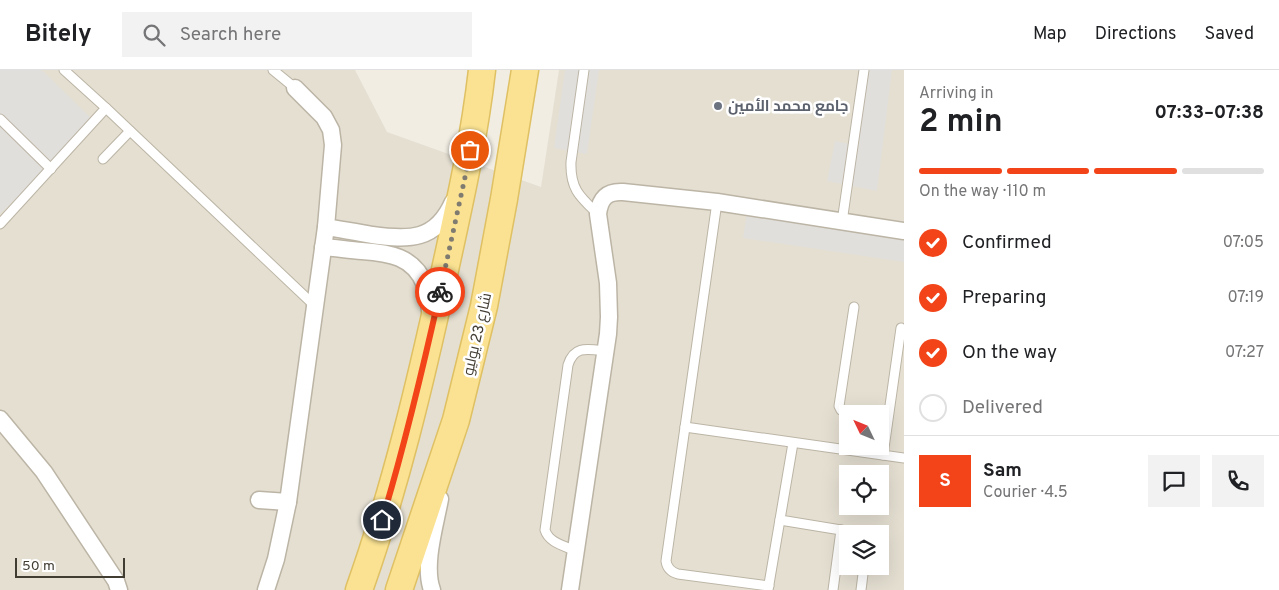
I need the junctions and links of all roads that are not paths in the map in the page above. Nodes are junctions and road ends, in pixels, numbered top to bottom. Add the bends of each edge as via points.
1 (64, 70) edge
2 (273, 70) edge
3 (482, 70) edge
4 (525, 70) edge
5 (584, 70) edge
6 (864, 70) edge
7 (295, 88) joint
8 (106, 108) junction
9 (0, 119) edge
10 (130, 131) junction
11 (103, 159) dead end
12 (467, 168) junction
13 (51, 169) junction
14 (717, 202) junction
15 (598, 214) junction
16 (842, 222) junction
17 (0, 224) edge
18 (326, 227) junction
19 (904, 231) edge
20 (324, 247) junction
21 (315, 307) junction
22 (854, 307) dead end
23 (432, 326) junction
24 (901, 328) dead end
25 (606, 350) junction
26 (839, 405) edge
27 (887, 405) edge
28 (0, 419) edge
29 (456, 420) junction
30 (685, 427) junction
31 (792, 443) junction
32 (839, 449) edge
33 (883, 455) edge
34 (904, 458) edge
35 (258, 500) dead end
36 (288, 502) junction
37 (780, 520) junction
38 (839, 530) edge
39 (839, 544) edge
40 (576, 551) junction
41 (863, 575) edge
42 (768, 588) edge
43 (119, 590) edge
44 (266, 590) edge
45 (359, 590) edge
46 (399, 590) edge
47 (432, 590) edge
48 (570, 590) edge
49 (833, 590) edge
50 (861, 590) edge

1 - 8 lane
2 - 7 lane
3 - 12 main road
4 - 29 main road, شارع 23 يوليو via 484,306
5 - 15 lane via 571,173 579,195
6 - 16 lane
7 - 18 street via 324,117 331,130 334,145
8 - 10 lane
8 - 13 lane
9 - 13 lane
10 - 11 lane
10 - 21 lane
12 - 18 street via 441,222 416,237 402,238
12 - 23 main road
13 - 17 lane
14 - 15 street via 616,192 603,199
14 - 16 street
14 - 30 lane
15 - 25 street via 609,300
16 - 19 street
18 - 20 street
20 - 21 street
20 - 23 street via 384,253 398,256 410,264 426,286
21 - 36 street
22 - 26 lane
23 - 45 main road via 392,487
24 - 27 lane
25 - 40 street
25 - 40 lane via 581,350 574,353 568,365 545,530 550,540
28 - 43 street via 44,472
29 - 46 main road, شارع 23 يوليو
29 - 47 street via 428,564 428,581
30 - 31 lane
30 - 42 lane via 666,565 671,572 678,574
31 - 32 lane
31 - 37 lane
33 - 34 lane
35 - 36 street
36 - 44 street
37 - 38 lane
37 - 42 lane
39 - 49 lane
40 - 48 street
41 - 50 lane

